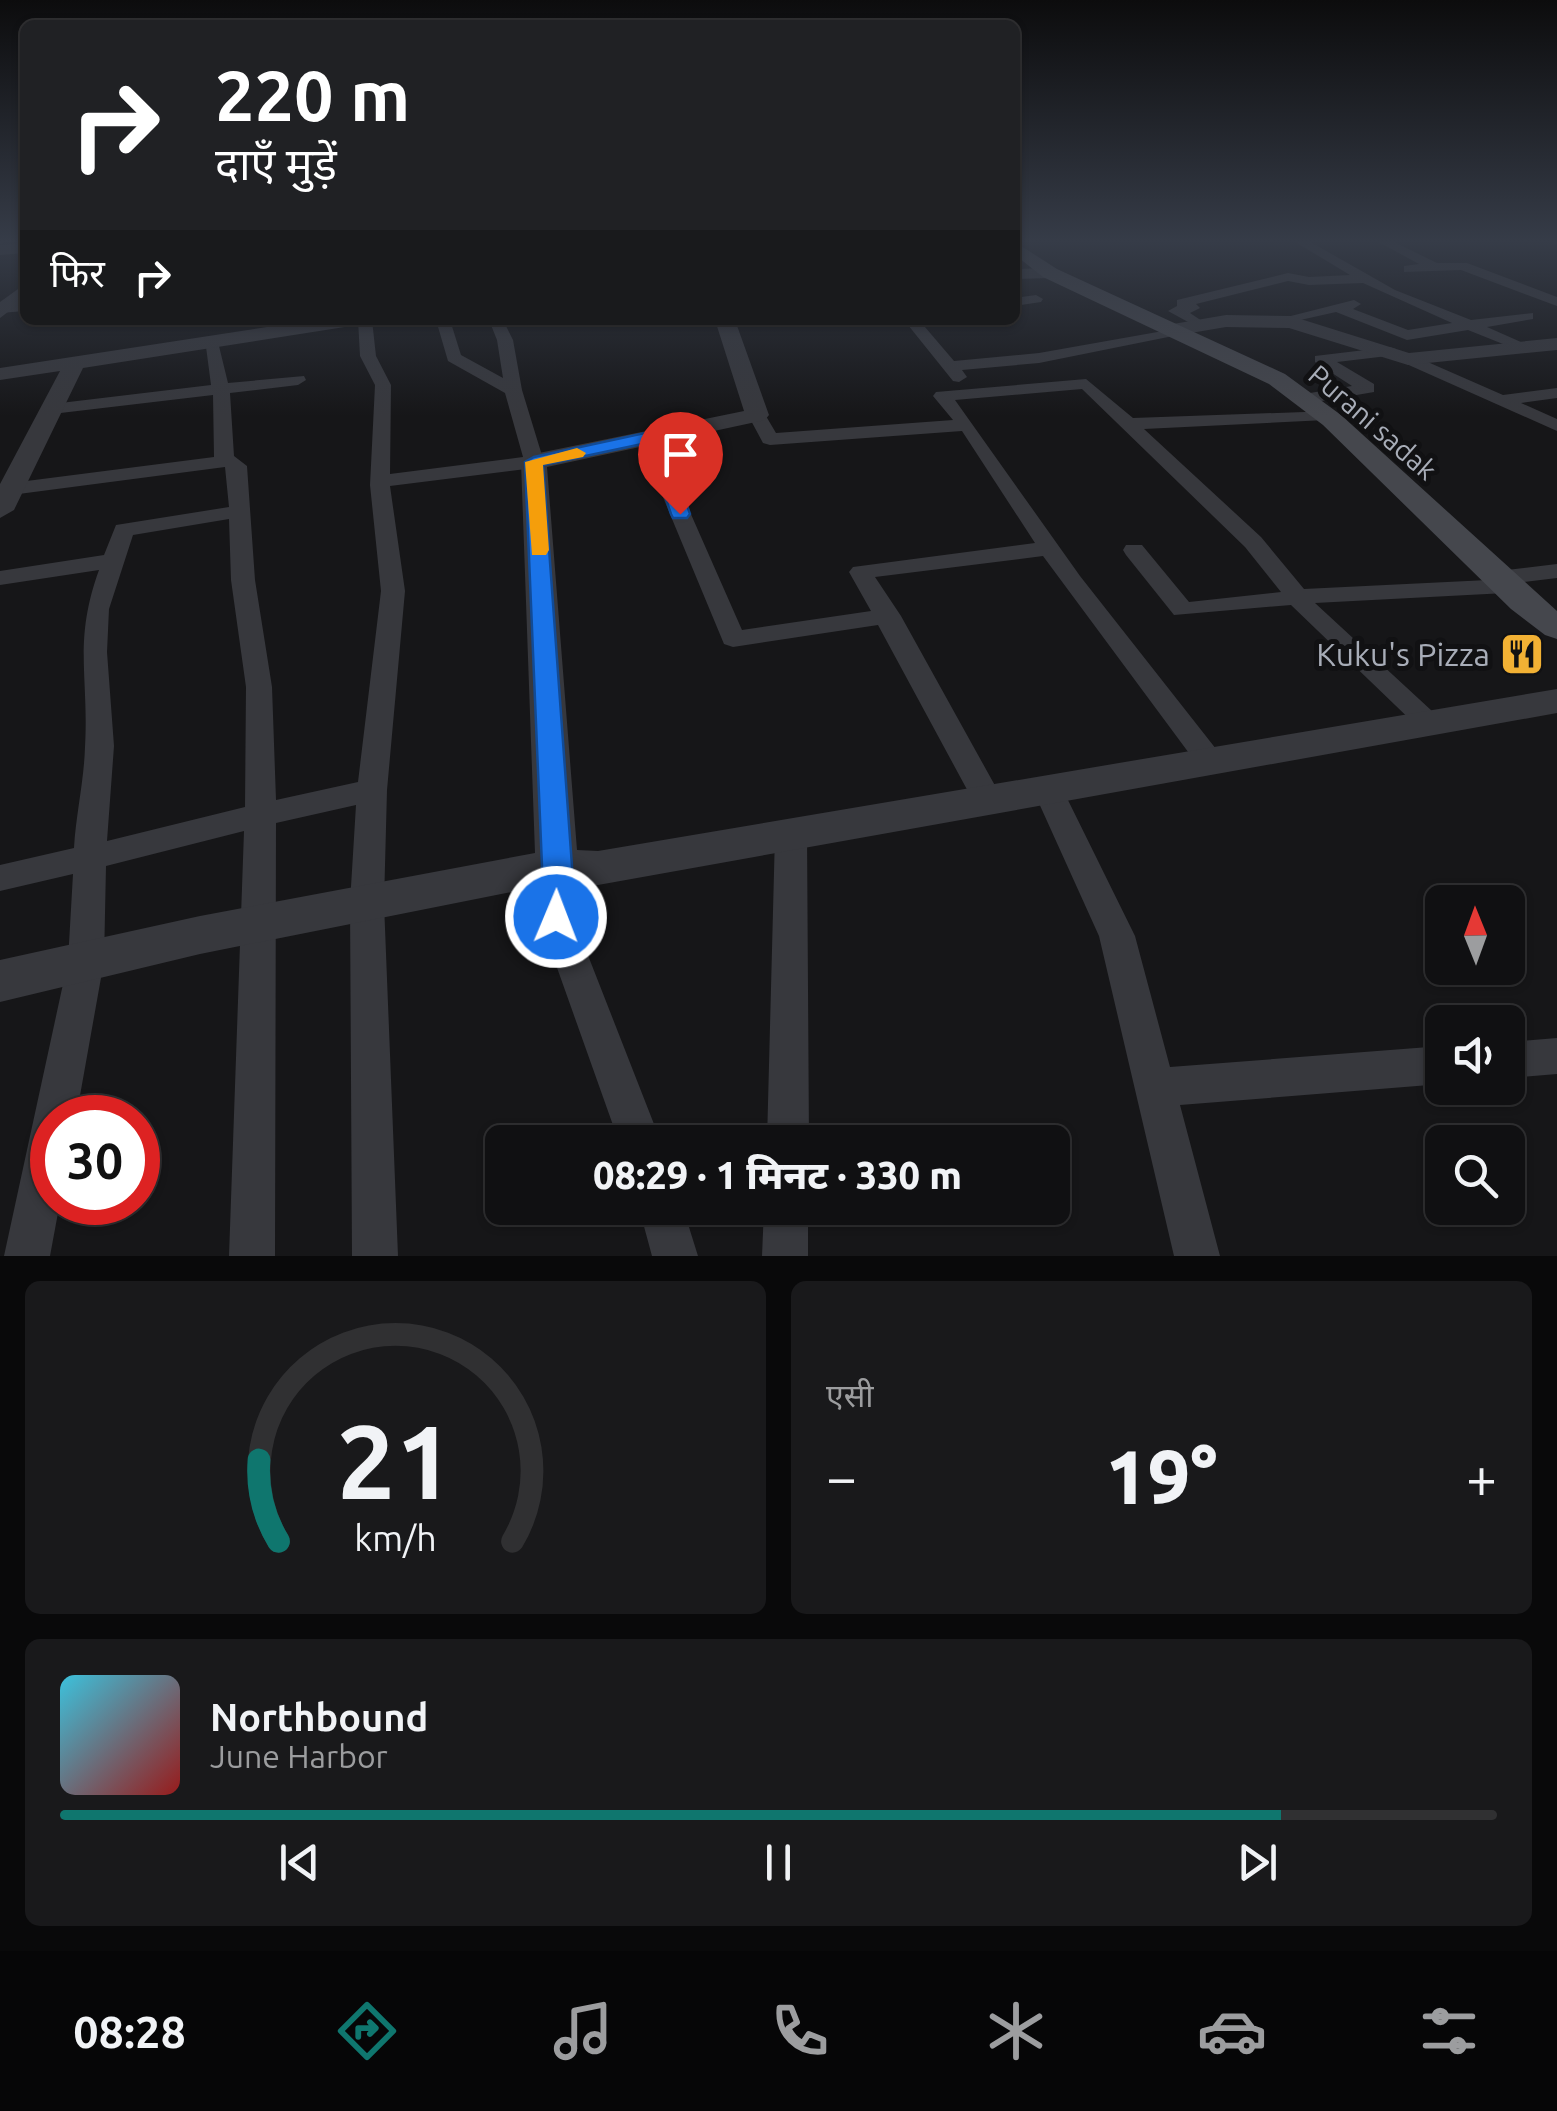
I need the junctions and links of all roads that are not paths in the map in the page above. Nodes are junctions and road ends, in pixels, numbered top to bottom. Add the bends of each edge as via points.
1 (1036, 299) dead end
2 (1113, 299) edge
3 (1200, 299) edge
4 (1384, 299) edge
5 (1404, 299) edge
6 (1020, 301) edge
7 (1336, 308) junction
8 (1528, 316) dead end
9 (1278, 321) junction
10 (297, 325) edge
11 (366, 325) edge
12 (444, 325) edge
13 (498, 325) edge
14 (728, 325) edge
15 (915, 325) edge
16 (1467, 326) junction
17 (1184, 329) junction
18 (203, 337) junction
19 (1557, 344) edge
20 (1524, 348) junction
21 (1399, 355) junction
22 (75, 362) junction
23 (950, 366) junction
24 (0, 374) edge
25 (298, 380) dead end
26 (221, 390) junction
27 (513, 390) junction
28 (1557, 393) edge
29 (972, 394) junction
30 (1304, 399) junction
31 (1500, 401) junction
32 (52, 408) junction
33 (757, 414) junction
34 (1326, 416) junction
35 (967, 424) junction
36 (1128, 424) junction
37 (1557, 426) edge
38 (654, 436) junction
39 (228, 461) junction
40 (534, 462) junction
41 (380, 481) junction
42 (5, 499) edge
43 (240, 512) junction
44 (1049, 548) junction
45 (1134, 550) dead end
46 (111, 562) junction
47 (1557, 571) edge
48 (0, 578) edge
49 (1502, 582) junction
50 (1297, 598) junction
51 (888, 616) junction
52 (1557, 628) edge
53 (1557, 701) edge
54 (1431, 723) junction
55 (1210, 762) junction
56 (372, 790) junction
57 (1048, 790) junction
58 (988, 800) junction
59 (260, 812) junction
60 (791, 834) junction
61 (90, 859) junction
62 (557, 866) junction
63 (0, 878) edge
64 (367, 903) junction
65 (259, 924) junction
66 (86, 962) junction
67 (0, 981) edge
68 (1557, 1056) edge
69 (1525, 1059) edge
70 (1425, 1067) edge
71 (1155, 1088) junction
72 (60, 1095) edge
73 (634, 1125) edge
74 (788, 1125) edge
75 (33, 1225) edge
76 (666, 1225) edge
77 (786, 1225) edge
78 (27, 1256) edge
79 (252, 1256) edge
80 (375, 1256) edge
81 (676, 1256) edge
82 (785, 1256) edge
83 (1197, 1256) edge

1 - 6 street
2 - 17 main road, Purani sadak
3 - 17 street via 1182,303 1193,308 1175,312
4 - 7 street
5 - 16 street
7 - 9 street
7 - 16 street via 1407,335
8 - 16 street
9 - 17 street
9 - 21 street
10 - 18 street
11 - 41 street via 368,356 384,385
12 - 27 street via 454,358
13 - 27 street
14 - 33 street
15 - 23 street
16 - 20 street
17 - 23 street via 1039,358
17 - 30 main road, Purani sadak
18 - 22 street
18 - 26 street
19 - 20 street
20 - 21 street
21 - 30 street via 1322,359 1368,388
21 - 31 street
22 - 24 street
22 - 32 street
23 - 29 street
25 - 26 street
26 - 32 street
26 - 39 street
27 - 40 street
28 - 31 street
29 - 35 street via 942,396
29 - 36 street via 1086,384
30 - 34 main road, Purani sadak
31 - 37 street
32 - 42 street
33 - 35 street via 770,439
33 - 38 street
34 - 36 street
34 - 49 main road, Purani sadak
35 - 44 street
36 - 50 street via 1253,542
38 - 40 street
38 - 51 street via 733,639
39 - 42 street
39 - 43 street via 237,466
40 - 41 street
40 - 62 street
41 - 56 street via 392,591
43 - 46 street via 124,530
43 - 59 street via 260,687
44 - 51 street via 862,572
44 - 55 street
45 - 50 street via 1183,610
46 - 48 street
46 - 61 street via 97,608 100,746
47 - 49 street
49 - 50 street
49 - 52 main road, Purani sadak
50 - 54 street
51 - 58 street
53 - 54 street
54 - 55 street
55 - 57 street
56 - 59 street
56 - 64 street
57 - 58 street
57 - 71 street via 1116,936
58 - 60 street
59 - 61 street
59 - 65 street
60 - 62 street via 598,868
60 - 74 street
61 - 63 street
61 - 66 street
62 - 64 street
62 - 73 street via 556,917
64 - 65 street
64 - 80 street
65 - 66 street
65 - 79 street
66 - 67 street
66 - 72 street
68 - 69 street
70 - 71 street
71 - 83 street
75 - 78 street
76 - 81 street
77 - 82 street

